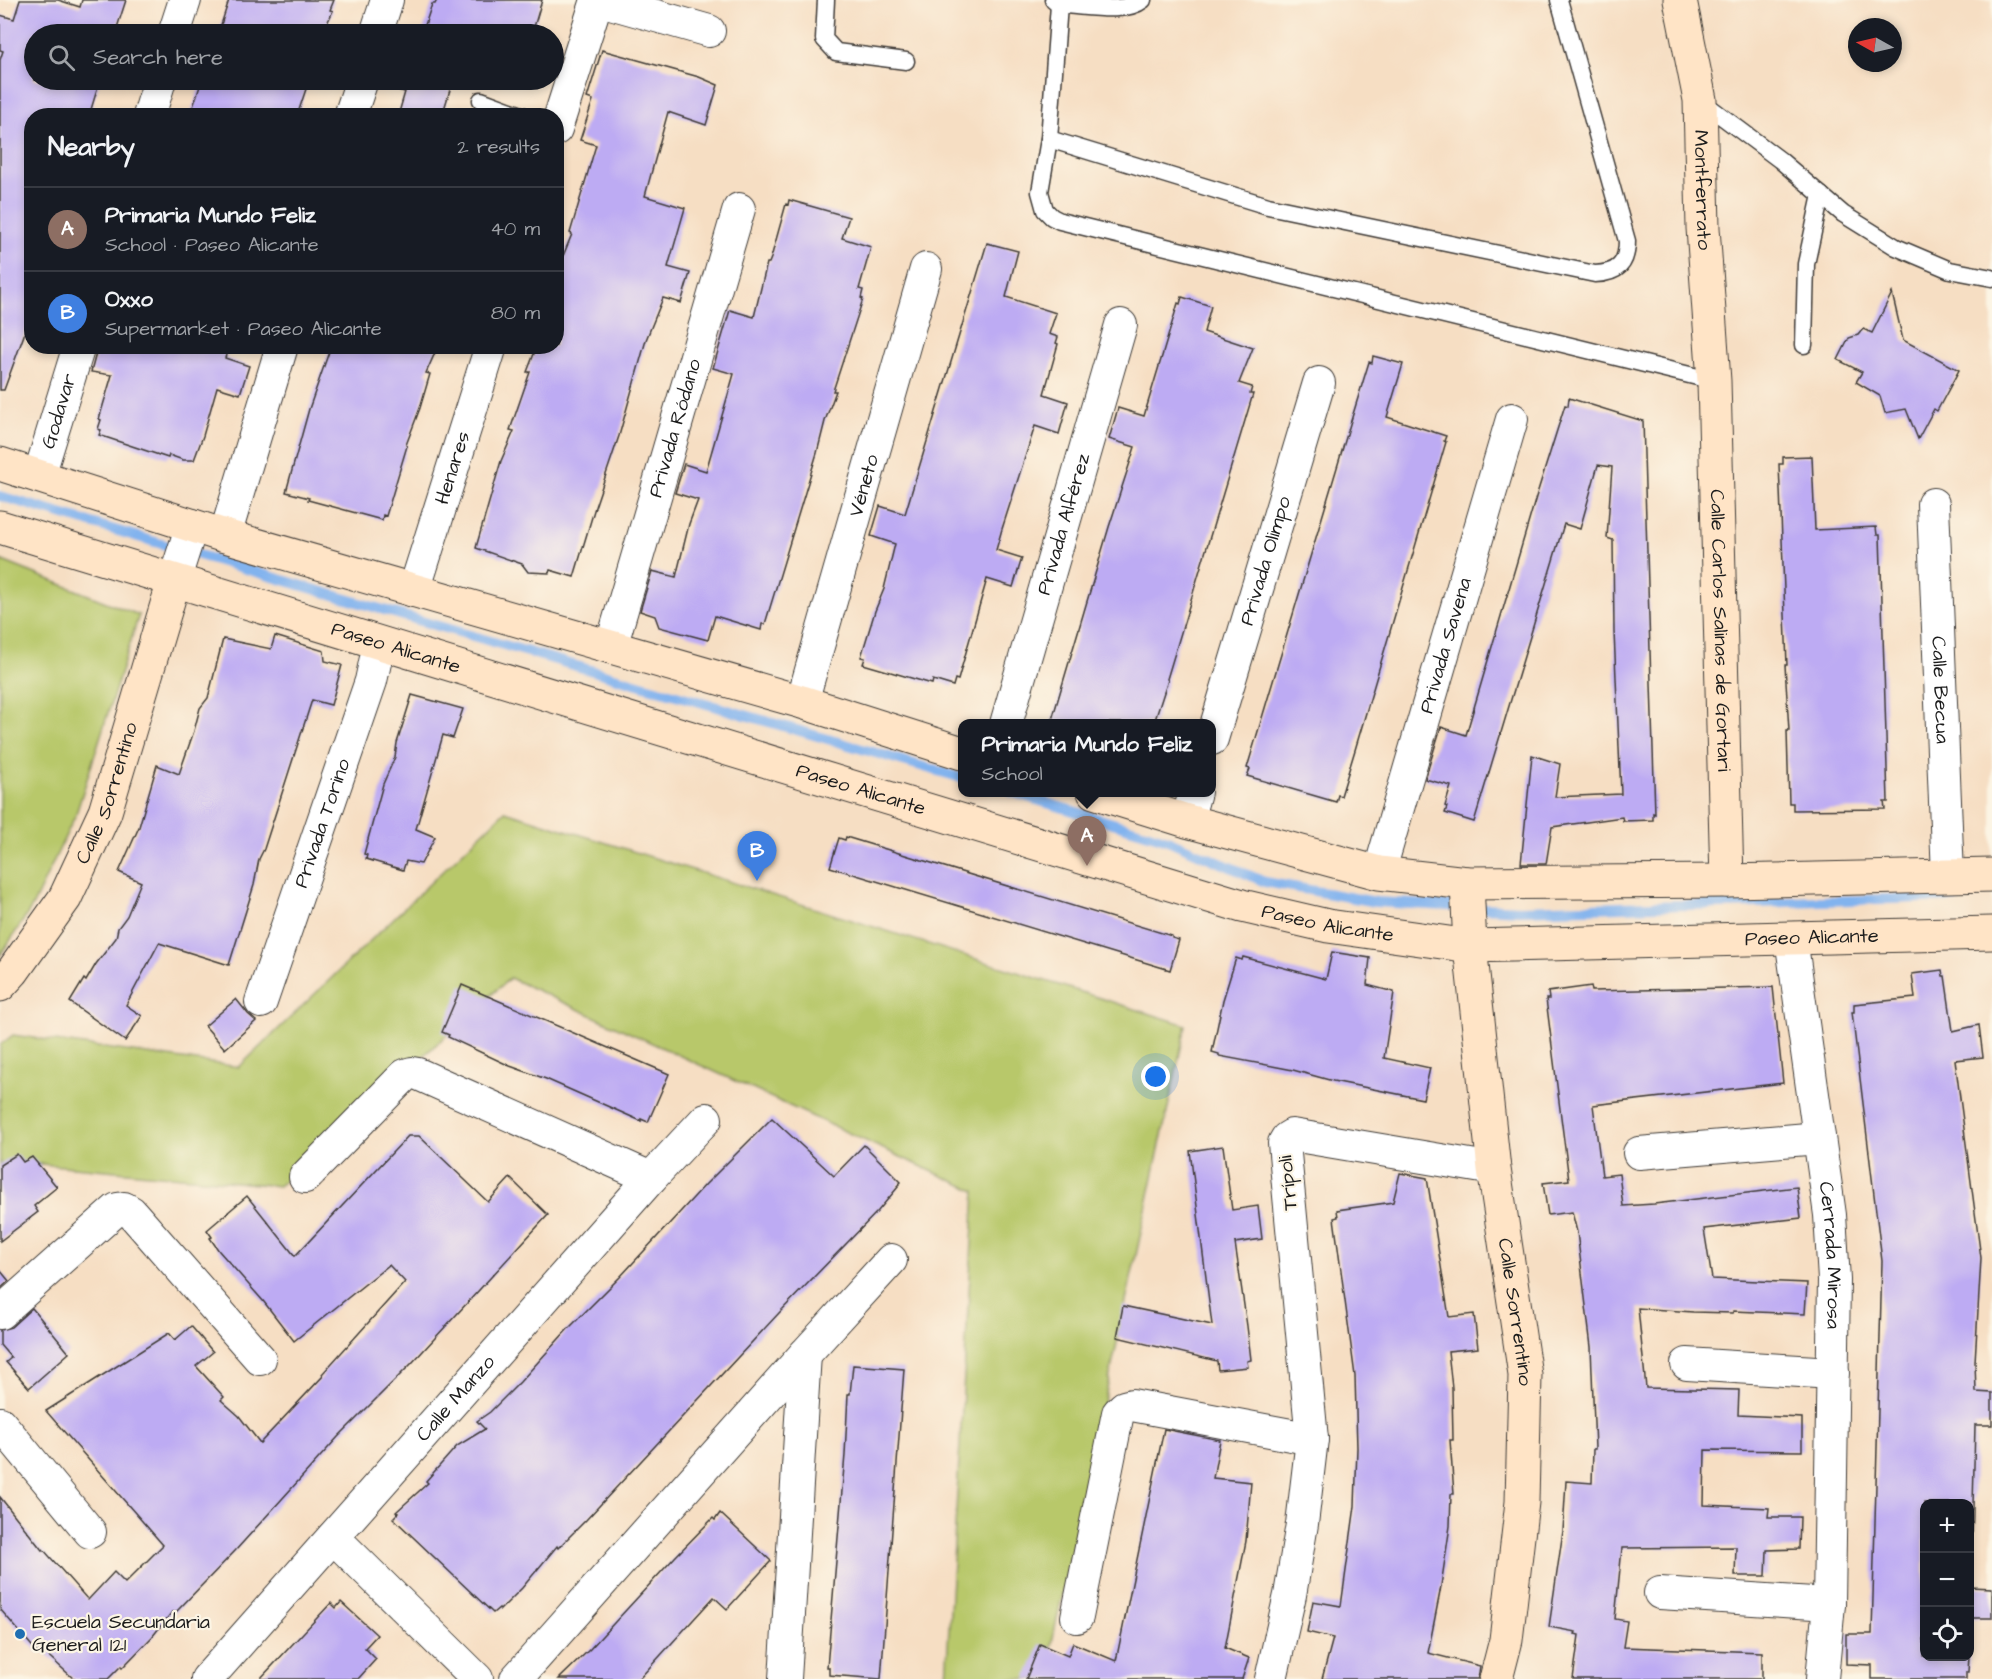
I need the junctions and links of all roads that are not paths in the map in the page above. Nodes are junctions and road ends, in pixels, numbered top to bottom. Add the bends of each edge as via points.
1 (185, 0) edge
2 (387, 0) edge
3 (598, 0) edge
4 (826, 0) edge
5 (1143, 0) edge
6 (1559, 0) edge
7 (1680, 0) edge
8 (1056, 2) edge
9 (177, 24) edge
10 (379, 24) edge
11 (709, 31) dead end
12 (906, 61) dead end
13 (157, 90) edge
14 (359, 90) edge
15 (481, 100) dead end
16 (1700, 100) junction
17 (151, 108) edge
18 (353, 108) edge
19 (502, 108) edge
20 (563, 108) edge
21 (1049, 139) junction
22 (1821, 195) junction
23 (740, 209) dead end
24 (926, 268) dead end
25 (1992, 278) edge
26 (1121, 325) dead end
27 (1804, 345) dead end
28 (77, 354) edge
29 (280, 354) edge
30 (488, 354) edge
31 (1714, 381) junction
32 (1319, 383) dead end
33 (1512, 419) dead end
34 (0, 464) edge
35 (39, 476) junction
36 (1933, 504) dead end
37 (192, 525) junction
38 (0, 527) edge
39 (225, 536) junction
40 (174, 581) junction
41 (414, 591) junction
42 (380, 644) junction
43 (610, 647) junction
44 (802, 702) junction
45 (1007, 719) edge
46 (1216, 726) edge
47 (958, 751) edge
48 (1126, 797) edge
49 (1191, 807) edge
50 (1379, 873) junction
51 (1992, 875) edge
52 (1948, 876) junction
53 (1726, 881) junction
54 (1467, 883) junction
55 (1992, 933) edge
56 (1791, 939) junction
57 (1470, 946) junction
58 (0, 985) edge
59 (261, 1002) dead end
60 (706, 1119) dead end
61 (1819, 1138) junction
62 (1639, 1153) dead end
63 (1494, 1169) junction
64 (304, 1177) dead end
65 (651, 1178) junction
66 (891, 1260) dead end
67 (0, 1314) edge
68 (805, 1354) junction
69 (261, 1359) dead end
70 (1687, 1364) dead end
71 (1833, 1373) junction
72 (0, 1423) edge
73 (1312, 1439) junction
74 (90, 1532) dead end
75 (333, 1537) junction
76 (1660, 1593) dead end
77 (1830, 1604) junction
78 (1077, 1617) dead end
79 (207, 1679) edge
80 (477, 1679) edge
81 (516, 1679) edge
82 (785, 1679) edge
83 (1271, 1679) edge
84 (1496, 1679) edge
85 (1822, 1679) edge

1 - 9 street
2 - 10 street
3 - 11 street
3 - 20 street
4 - 12 lane via 824,39 836,52
5 - 8 lane via 1122,8
6 - 21 lane via 1627,241 1627,255 1620,266 1608,273 1595,274 1268,206
7 - 16 street, Montferrato
8 - 21 lane
13 - 17 street
14 - 18 street
15 - 19 lane
16 - 22 lane
16 - 31 street, Montferrato via 1703,228
21 - 31 lane via 1041,202 1060,221
22 - 25 lane via 1896,246 1950,270
22 - 27 lane via 1806,264
23 - 43 street, Privada Ródano
24 - 44 street, Véneto
26 - 45 street, Privada Alférez
28 - 35 street, Godavar
29 - 39 street
30 - 41 street, Henares
31 - 53 street, Calle Carlos Salinas de Gortari
32 - 46 street, Privada Olimpo
33 - 50 street, Privada Savena
34 - 35 street
35 - 37 street
36 - 52 street, Calle Becua
37 - 39 street
37 - 40 street
38 - 40 street, Paseo Alicante
39 - 41 street
40 - 42 street, Paseo Alicante
40 - 58 street, Calle Sorrentino via 105,812 65,898
41 - 43 street
42 - 57 street, Paseo Alicante via 1242,906 1328,926
42 - 59 street, Privada Torino via 371,681
43 - 44 street
44 - 47 street
48 - 49 street
49 - 50 street
50 - 54 street
51 - 52 street
52 - 53 street
53 - 54 street
54 - 57 street, Calle Sorrentino
55 - 56 street, Paseo Alicante
56 - 57 street, Paseo Alicante
56 - 61 street, Cerrada Mirosa
57 - 63 street, Calle Sorrentino
60 - 65 street, Calle Manzo
61 - 62 street
61 - 71 street, Cerrada Mirosa via 1830,1215
63 - 73 street, Trípoli via 1292,1135 1287,1138 1284,1143
63 - 84 street, Calle Sorrentino via 1525,1375 1522,1502 1506,1640
64 - 65 street via 405,1075 412,1073
65 - 75 street, Calle Manzo
66 - 68 street
67 - 69 street via 117,1209 124,1208
68 - 81 street
68 - 82 street
70 - 71 street
71 - 77 street, Cerrada Mirosa
72 - 74 street
73 - 78 street via 1132,1405 1124,1407 1118,1413
73 - 83 street, Trípoli via 1302,1524
75 - 79 street, Calle Manzo
75 - 80 street
76 - 77 street
77 - 85 street, Cerrada Mirosa

